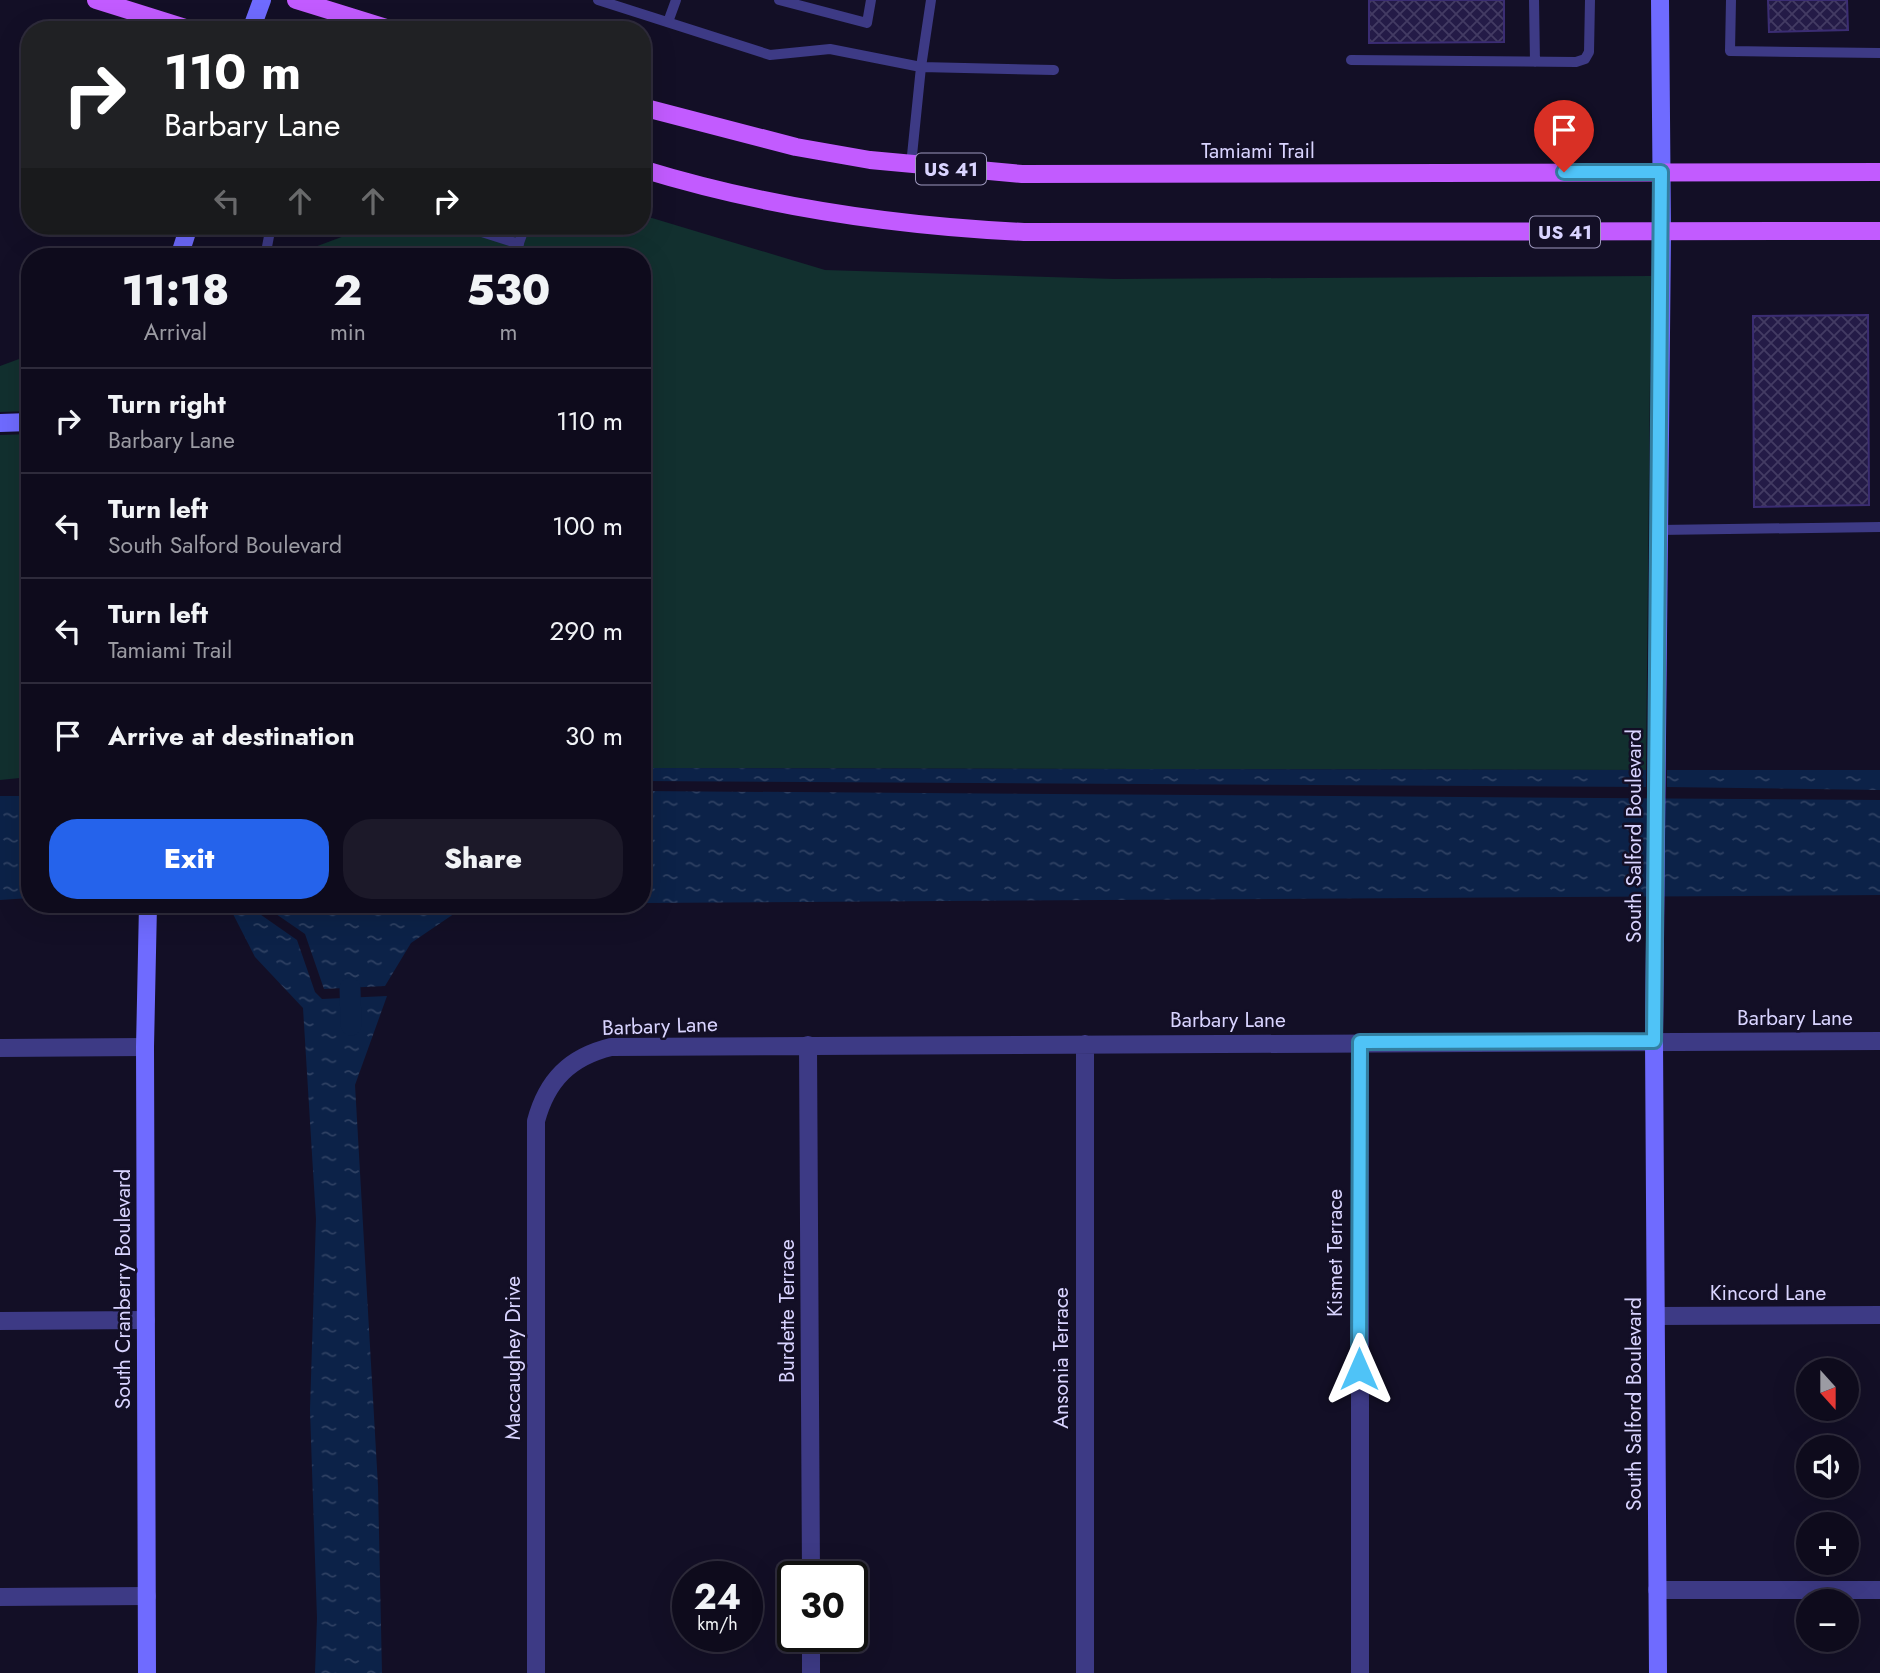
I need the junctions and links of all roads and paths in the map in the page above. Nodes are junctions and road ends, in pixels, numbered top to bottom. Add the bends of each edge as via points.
1 (96, 0) edge
2 (262, 0) edge
3 (296, 0) edge
4 (598, 0) edge
5 (676, 0) edge
6 (779, 0) edge
7 (871, 0) edge
8 (931, 0) edge
9 (1534, 0) edge
10 (1590, 0) edge
11 (1660, 0) edge
12 (1731, 0) edge
13 (162, 21) edge
14 (254, 21) edge
15 (364, 21) edge
16 (668, 22) junction
17 (1880, 53) edge
18 (1351, 60) dead end
19 (1535, 62) junction
20 (921, 67) junction
21 (1054, 70) dead end
22 (651, 109) edge
23 (911, 165) junction
24 (651, 171) edge
25 (1661, 172) junction
26 (1880, 172) edge
27 (1880, 231) edge
28 (1662, 232) junction
29 (491, 235) edge
30 (522, 235) edge
31 (519, 244) junction
32 (517, 248) edge
33 (21, 422) edge
34 (0, 423) edge
35 (1880, 527) edge
36 (1659, 530) junction
37 (148, 913) edge
38 (1654, 1041) junction
39 (1880, 1041) edge
40 (1360, 1042) junction
41 (1085, 1044) junction
42 (808, 1045) junction
43 (145, 1047) junction
44 (0, 1048) edge
45 (577, 1059) joint
46 (1880, 1315) edge
47 (1656, 1316) junction
48 (146, 1320) junction
49 (0, 1321) edge
50 (811, 1561) edge
51 (1657, 1590) junction
52 (1880, 1590) edge
53 (147, 1596) junction
54 (0, 1597) edge
55 (811, 1652) edge
56 (147, 1673) edge
57 (537, 1673) edge
58 (811, 1673) edge
59 (1085, 1673) edge
60 (1360, 1673) edge
61 (1658, 1673) edge

1 - 13 main road
2 - 14 street
3 - 15 main road
4 - 16 lane
5 - 16 lane
6 - 7 lane via 867,23
8 - 20 lane
9 - 19 lane
10 - 19 lane via 1590,44 1585,59
11 - 25 street, South Salford Boulevard
12 - 17 lane via 1730,51
16 - 20 lane via 770,55 830,49
18 - 19 lane
20 - 21 lane
20 - 23 lane
22 - 23 main road, Tamiami Trail / US 41 via 796,148
23 - 25 main road, Tamiami Trail / US 41 via 1021,174
24 - 28 main road, US 41 via 795,206 944,228
25 - 26 main road, Tamiami Trail / US 41
25 - 28 street, South Salford Boulevard
27 - 28 main road, US 41
28 - 36 street, South Salford Boulevard
29 - 31 lane
30 - 31 lane
31 - 32 lane
33 - 34 street
35 - 36 lane
36 - 38 street, South Salford Boulevard
37 - 43 street, South Cranberry Boulevard
38 - 39 street, Barbary Lane
38 - 40 street, Barbary Lane
38 - 47 street, South Salford Boulevard
40 - 41 street, Barbary Lane
40 - 60 street, Kismet Terrace
41 - 42 street, Barbary Lane
41 - 59 street, Ansonia Terrace
42 - 45 street, Barbary Lane via 611,1048
42 - 50 street, Burdette Terrace
43 - 44 street
43 - 48 street, South Cranberry Boulevard
45 - 57 street, Maccaughey Drive via 549,1086 536,1121
46 - 47 street, Kincord Lane
47 - 51 street, South Salford Boulevard
48 - 49 street
48 - 53 street, South Cranberry Boulevard
51 - 52 street
51 - 61 street, South Salford Boulevard
53 - 54 street
53 - 56 street, South Cranberry Boulevard
55 - 58 street

